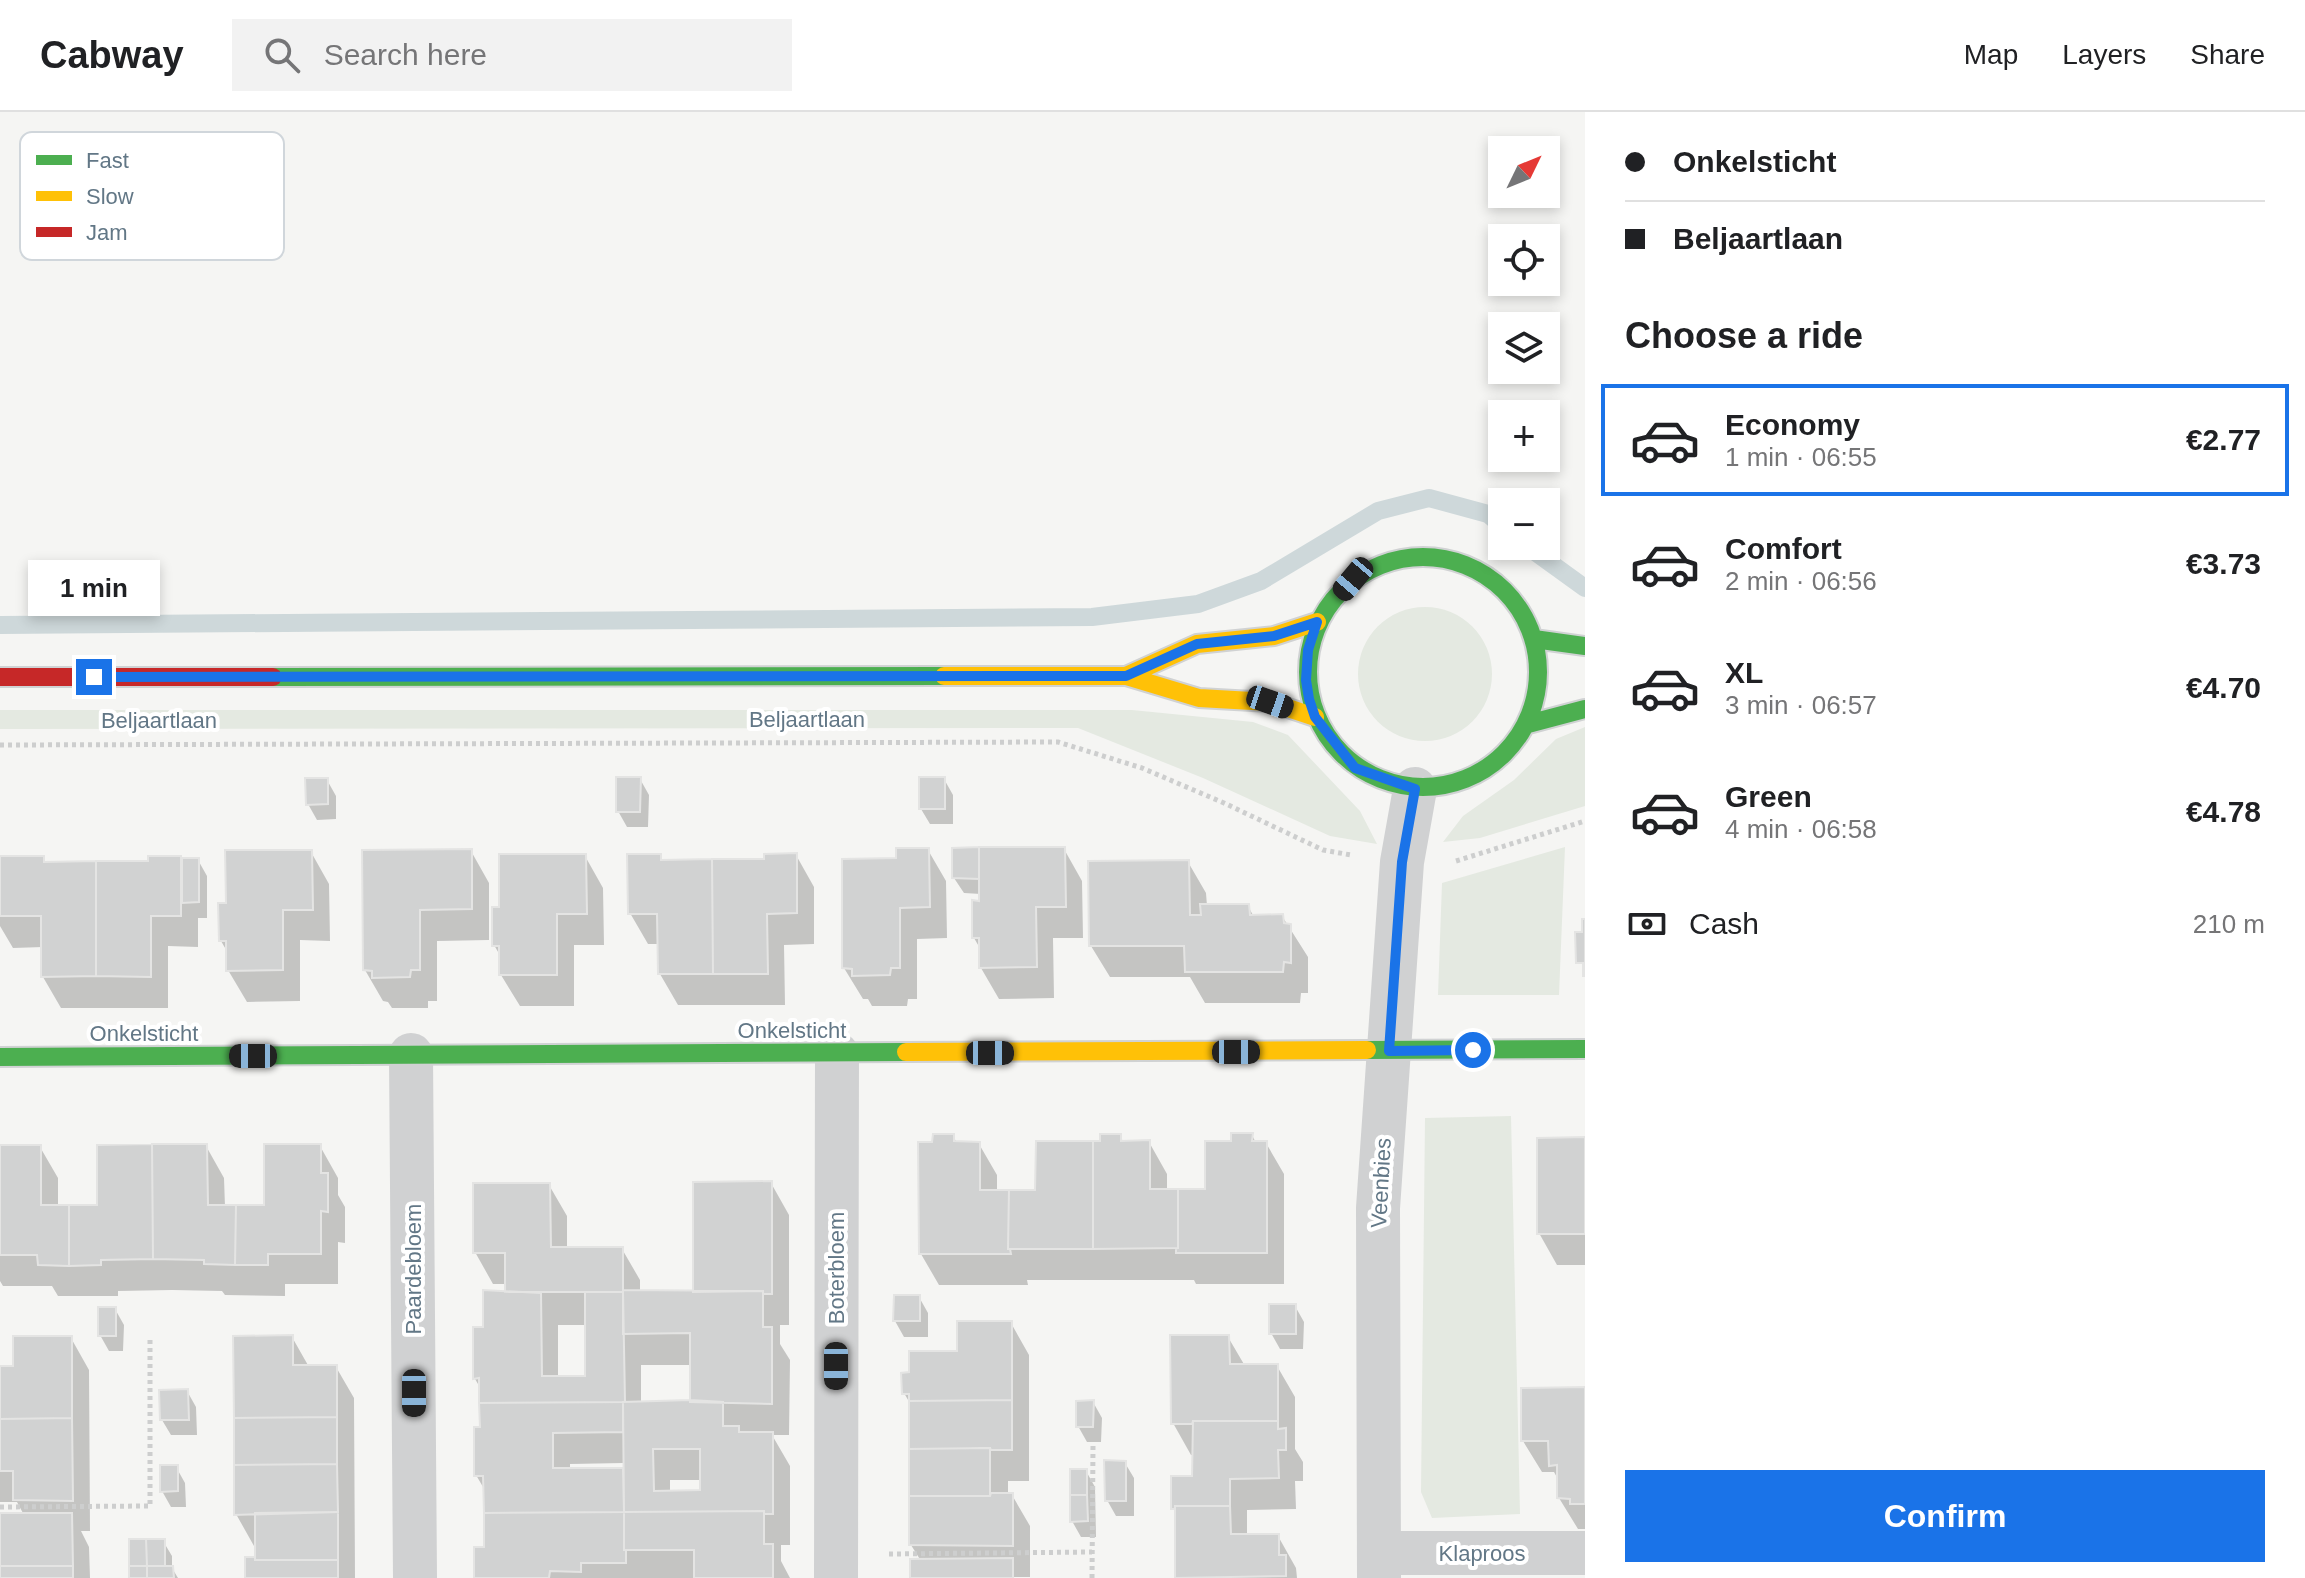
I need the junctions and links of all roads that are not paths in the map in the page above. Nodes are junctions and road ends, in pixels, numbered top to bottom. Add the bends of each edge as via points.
1 (1317, 622) junction
2 (1534, 639) junction
3 (1585, 646) edge
4 (1126, 676) junction
5 (0, 677) edge
6 (1585, 709) edge
7 (1315, 717) junction
8 (1528, 724) junction
9 (1415, 789) junction
10 (1585, 1049) edge
11 (1389, 1051) junction
12 (837, 1054) junction
13 (411, 1055) junction
14 (0, 1057) edge
15 (1585, 1553) edge
16 (1379, 1565) edge
17 (836, 1566) edge
18 (415, 1578) edge

1 - 2 street via 1353,579 1404,557 1459,562 1506,591
1 - 4 street, Beljaartlaan via 1274,636 1197,644
1 - 7 street via 1306,680
2 - 3 street
2 - 8 street via 1539,685
4 - 5 street, Beljaartlaan
4 - 7 street, Beljaartlaan via 1199,698 1270,702
6 - 8 street
7 - 9 street via 1355,768
8 - 9 street via 1500,760 1487,768 1460,783
9 - 11 street, Veenbies via 1402,862
10 - 11 street, Onkelsticht
11 - 12 street, Onkelsticht
11 - 16 street, Veenbies via 1378,1208
12 - 13 street, Onkelsticht
12 - 17 street, Boterbloem
13 - 14 street, Onkelsticht
13 - 18 street, Paardebloem
15 - 16 street, Klaproos

